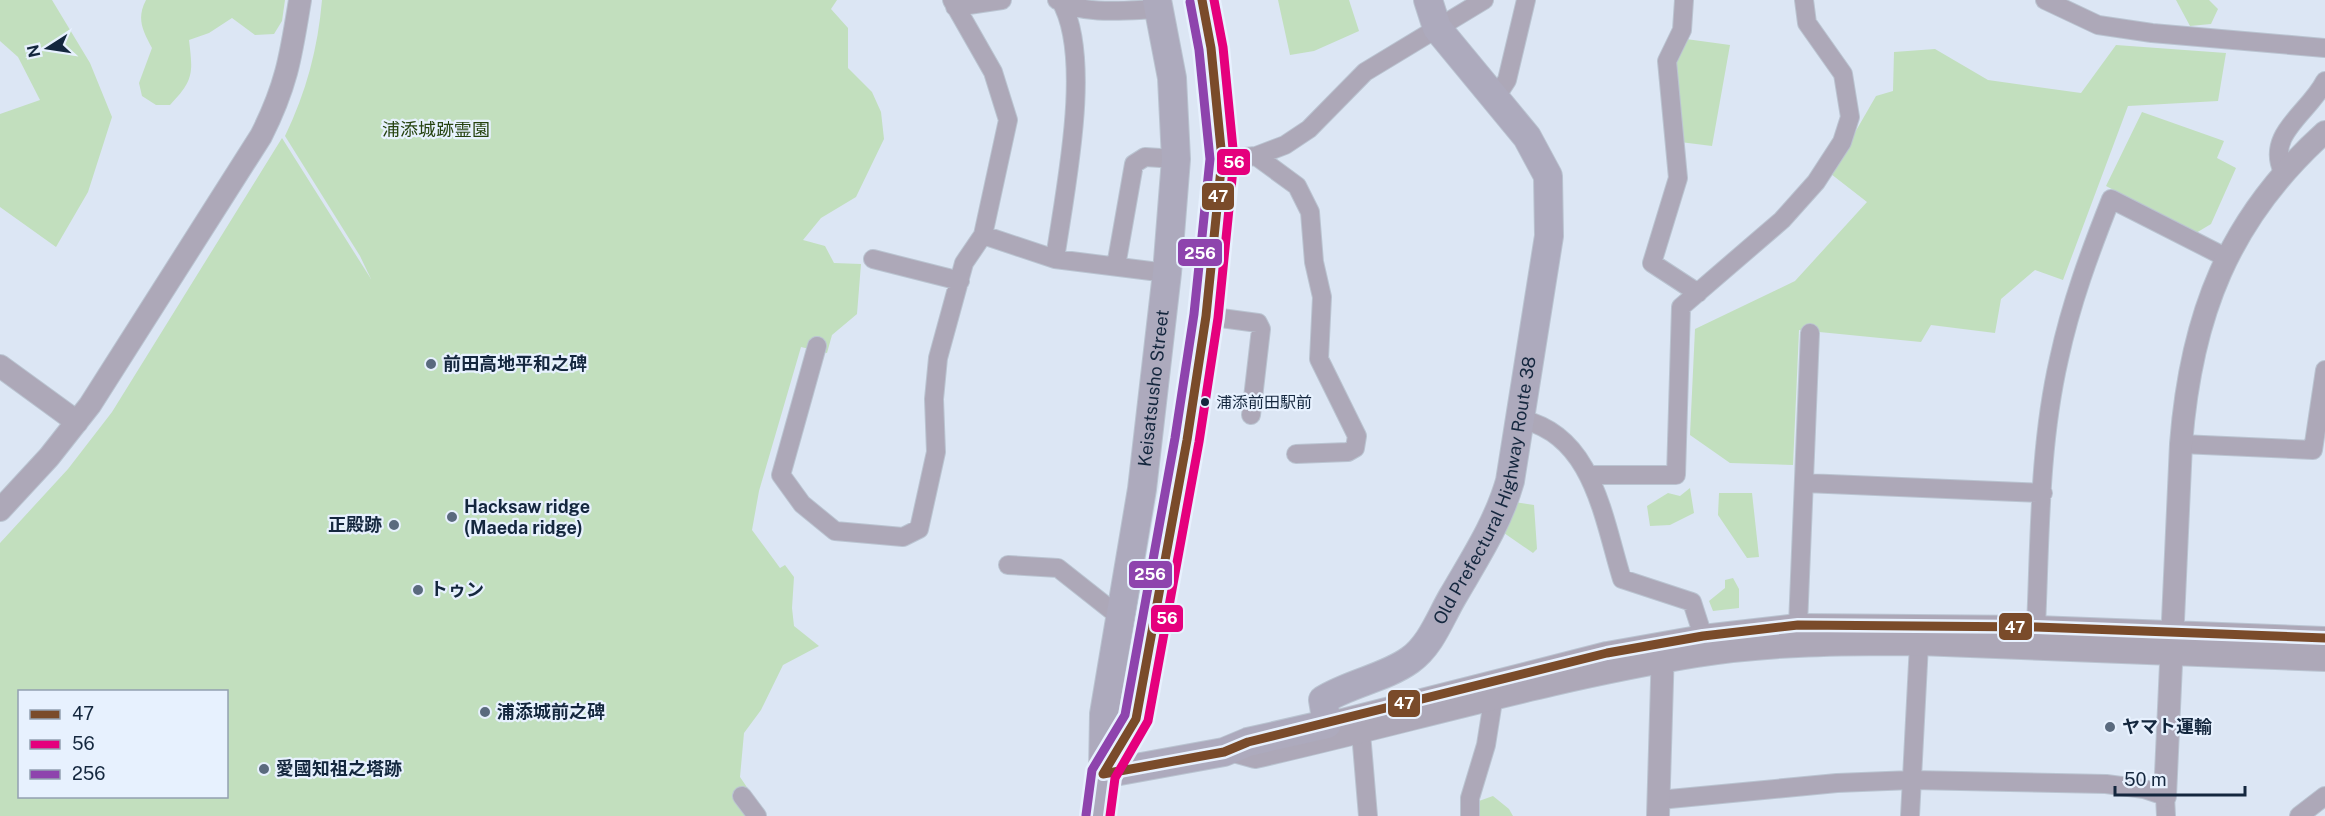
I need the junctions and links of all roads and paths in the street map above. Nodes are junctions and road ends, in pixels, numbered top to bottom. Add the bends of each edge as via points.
1 (300, 0) edge
2 (1002, 0) edge
3 (1202, 0) edge
4 (1428, 0) edge
5 (1484, 0) edge
6 (1526, 0) edge
7 (1684, 0) edge
8 (1804, 0) edge
9 (2045, 0) edge
10 (1060, 1) edge
11 (953, 4) edge
12 (1158, 4) edge
13 (1437, 28) junction
14 (2325, 48) edge
15 (2325, 81) edge
16 (1496, 97) junction
17 (2325, 132) edge
18 (1256, 156) junction
19 (1176, 159) junction
20 (1222, 159) junction
21 (2283, 172) junction
22 (983, 235) junction
23 (2226, 258) junction
24 (1055, 259) junction
25 (873, 260) dead end
26 (1116, 266) junction
27 (1167, 273) junction
28 (960, 281) junction
29 (1698, 293) junction
30 (1206, 316) junction
31 (1810, 333) dead end
32 (817, 346) dead end
33 (0, 366) edge
34 (2325, 370) edge
35 (1251, 415) dead end
36 (1519, 418) junction
37 (77, 422) junction
38 (2181, 444) junction
39 (1296, 454) dead end
40 (1590, 475) junction
41 (1804, 483) junction
42 (2043, 493) junction
43 (0, 510) edge
44 (1008, 565) dead end
45 (1120, 617) junction
46 (1798, 625) junction
47 (2036, 627) junction
48 (1703, 636) junction
49 (2325, 638) edge
50 (2173, 643) junction
51 (1919, 644) junction
52 (1663, 653) junction
53 (2325, 660) edge
54 (1493, 701) junction
55 (1327, 724) junction
56 (1361, 734) junction
57 (1230, 750) junction
58 (1103, 774) junction
59 (1912, 780) junction
60 (742, 796) dead end
61 (2325, 796) edge
62 (2165, 806) edge
63 (1658, 808) edge
64 (757, 816) edge
65 (1098, 816) edge
66 (1368, 816) edge
67 (1470, 816) edge
68 (1910, 816) edge
69 (2299, 816) edge

1 - 37 street via 290,68 261,136
2 - 11 street
3 - 20 main road, Keisatsusho Street
4 - 13 main road, Old Prefectural Highway Route 38
5 - 13 street
6 - 16 street via 1507,80
7 - 29 street via 1682,30 1667,61 1678,178 1652,263
8 - 29 street via 1807,23 1843,74 1850,117 1842,142 1816,182 1782,220
9 - 14 street via 2098,25
10 - 12 street via 1114,10
10 - 24 street via 1077,76
11 - 22 street via 993,72 1008,120
12 - 19 main road, Keisatsusho Street via 1172,78
13 - 16 main road, Old Prefectural Highway Route 38
13 - 18 street via 1365,72 1309,129 1285,145
15 - 21 street via 2279,144 2276,158
16 - 36 main road, Old Prefectural Highway Route 38 via 1542,161 1550,191 1549,236
17 - 21 street
18 - 20 street
18 - 39 street via 1297,186 1310,212 1314,262 1322,297 1319,359 1358,443 1348,452
19 - 26 street via 1145,157 1134,164
19 - 27 main road, Keisatsusho Street
20 - 30 main road, Keisatsusho Street
21 - 23 street
22 - 24 street
22 - 28 street via 964,263
23 - 38 street via 2204,308 2195,343
23 - 42 street via 2111,199 2079,280 2058,360 2047,429
24 - 26 street
25 - 28 street
26 - 27 street
27 - 45 main road, Keisatsusho Street via 1142,489
28 - 32 street via 938,358 933,399 936,452 919,529 903,537 835,531 802,504 781,475
29 - 40 street via 1681,307 1676,475
30 - 35 street via 1258,323 1261,329
30 - 58 main road, Keisatsusho Street via 1136,719
31 - 41 street
33 - 37 street
34 - 38 street via 2313,450
36 - 40 street via 1550,428 1573,449
36 - 55 main road, Old Prefectural Highway Route 38 via 1504,504 1424,649 1409,661 1323,700
37 - 43 street
38 - 50 street
40 - 48 street via 1622,579 1692,603
41 - 42 street
41 - 46 street
42 - 47 street
44 - 45 street via 1058,568
45 - 58 main road, Keisatsusho Street via 1104,714
46 - 47 street
46 - 48 street
47 - 50 street
48 - 52 street
49 - 50 street
50 - 51 street
50 - 53 street
50 - 62 street
51 - 52 street via 1803,647 1699,656
51 - 59 street
52 - 54 street
52 - 55 street via 1607,653
52 - 63 street
54 - 56 street
54 - 67 street via 1486,745 1470,798
55 - 57 main road via 1248,741
56 - 57 street via 1255,757
56 - 66 street
57 - 58 main road
58 - 65 main road, Keisatsusho Street
59 - 62 street via 2106,784 2144,789
59 - 63 street via 1837,783
59 - 68 street
60 - 64 street
61 - 69 street

